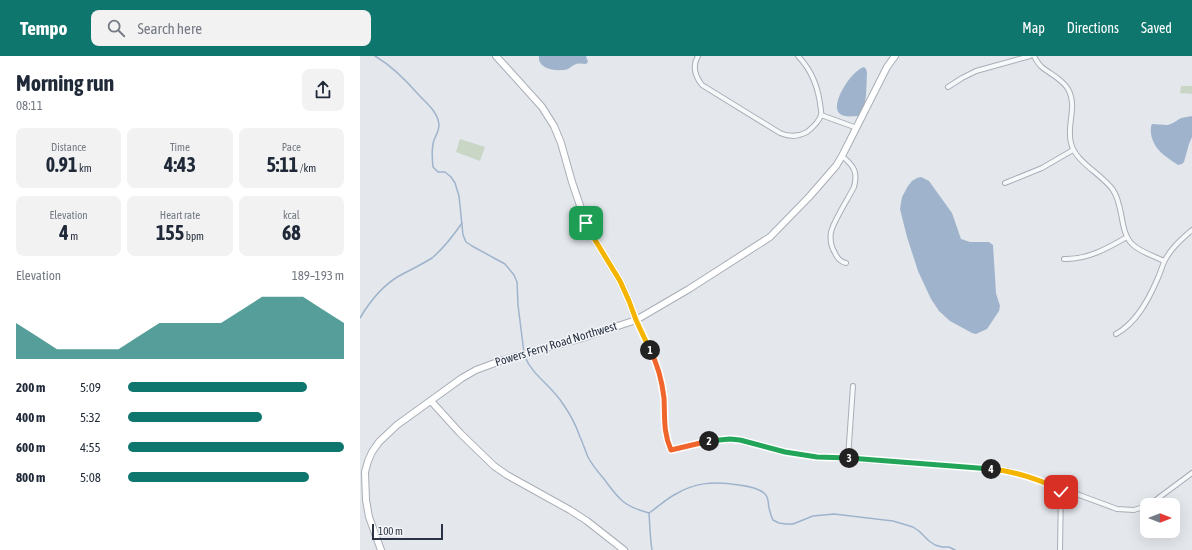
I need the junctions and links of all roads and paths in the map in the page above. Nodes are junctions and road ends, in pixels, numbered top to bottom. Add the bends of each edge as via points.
1 (496, 56) edge
2 (698, 56) edge
3 (798, 56) edge
4 (895, 56) edge
5 (1030, 56) edge
6 (1034, 56) edge
7 (948, 87) dead end
8 (821, 115) junction
9 (857, 128) junction
10 (1073, 150) junction
11 (842, 156) junction
12 (1005, 183) dead end
13 (1192, 230) edge
14 (1127, 237) junction
15 (1064, 259) dead end
16 (1164, 261) junction
17 (846, 263) dead end
18 (636, 320) junction
19 (1116, 334) dead end
20 (853, 386) dead end
21 (431, 401) junction
22 (848, 458) junction
23 (1192, 473) edge
24 (362, 483) edge
25 (1061, 489) junction
26 (1158, 498) edge
27 (1140, 508) edge
28 (382, 550) edge
29 (624, 550) edge
30 (1060, 550) edge

1 - 18 street via 542,107 554,126 586,223 620,281
2 - 8 street via 694,66 702,85 780,134 792,136 804,133 813,127
3 - 8 street via 815,82
4 - 9 street, Powers Ferry Road Northwest
5 - 7 street via 976,71
6 - 10 street via 1041,67 1062,82 1071,95 1073,109 1069,136
8 - 9 street
9 - 11 street, Powers Ferry Road Northwest
10 - 12 street via 1042,168
10 - 14 street via 1114,191 1120,204
11 - 17 street via 854,168 856,180 833,228 830,240 835,254
11 - 18 street, Powers Ferry Road Northwest via 809,197 770,237
13 - 16 street via 1178,242
14 - 15 street via 1094,253
14 - 16 street via 1138,249
16 - 19 street via 1144,306 1123,330
18 - 21 street, Powers Ferry Road Northwest via 489,364 462,378
18 - 22 street via 654,356 660,375 664,397 665,432 671,450 730,439 785,452
20 - 22 street
21 - 24 street, Powers Ferry Road Northwest via 378,442 368,462
21 - 29 street via 494,466 576,514
22 - 25 street via 1006,470
23 - 26 street
24 - 28 street, Powers Ferry Road Northwest via 369,517
25 - 27 street via 1117,509
25 - 30 street

